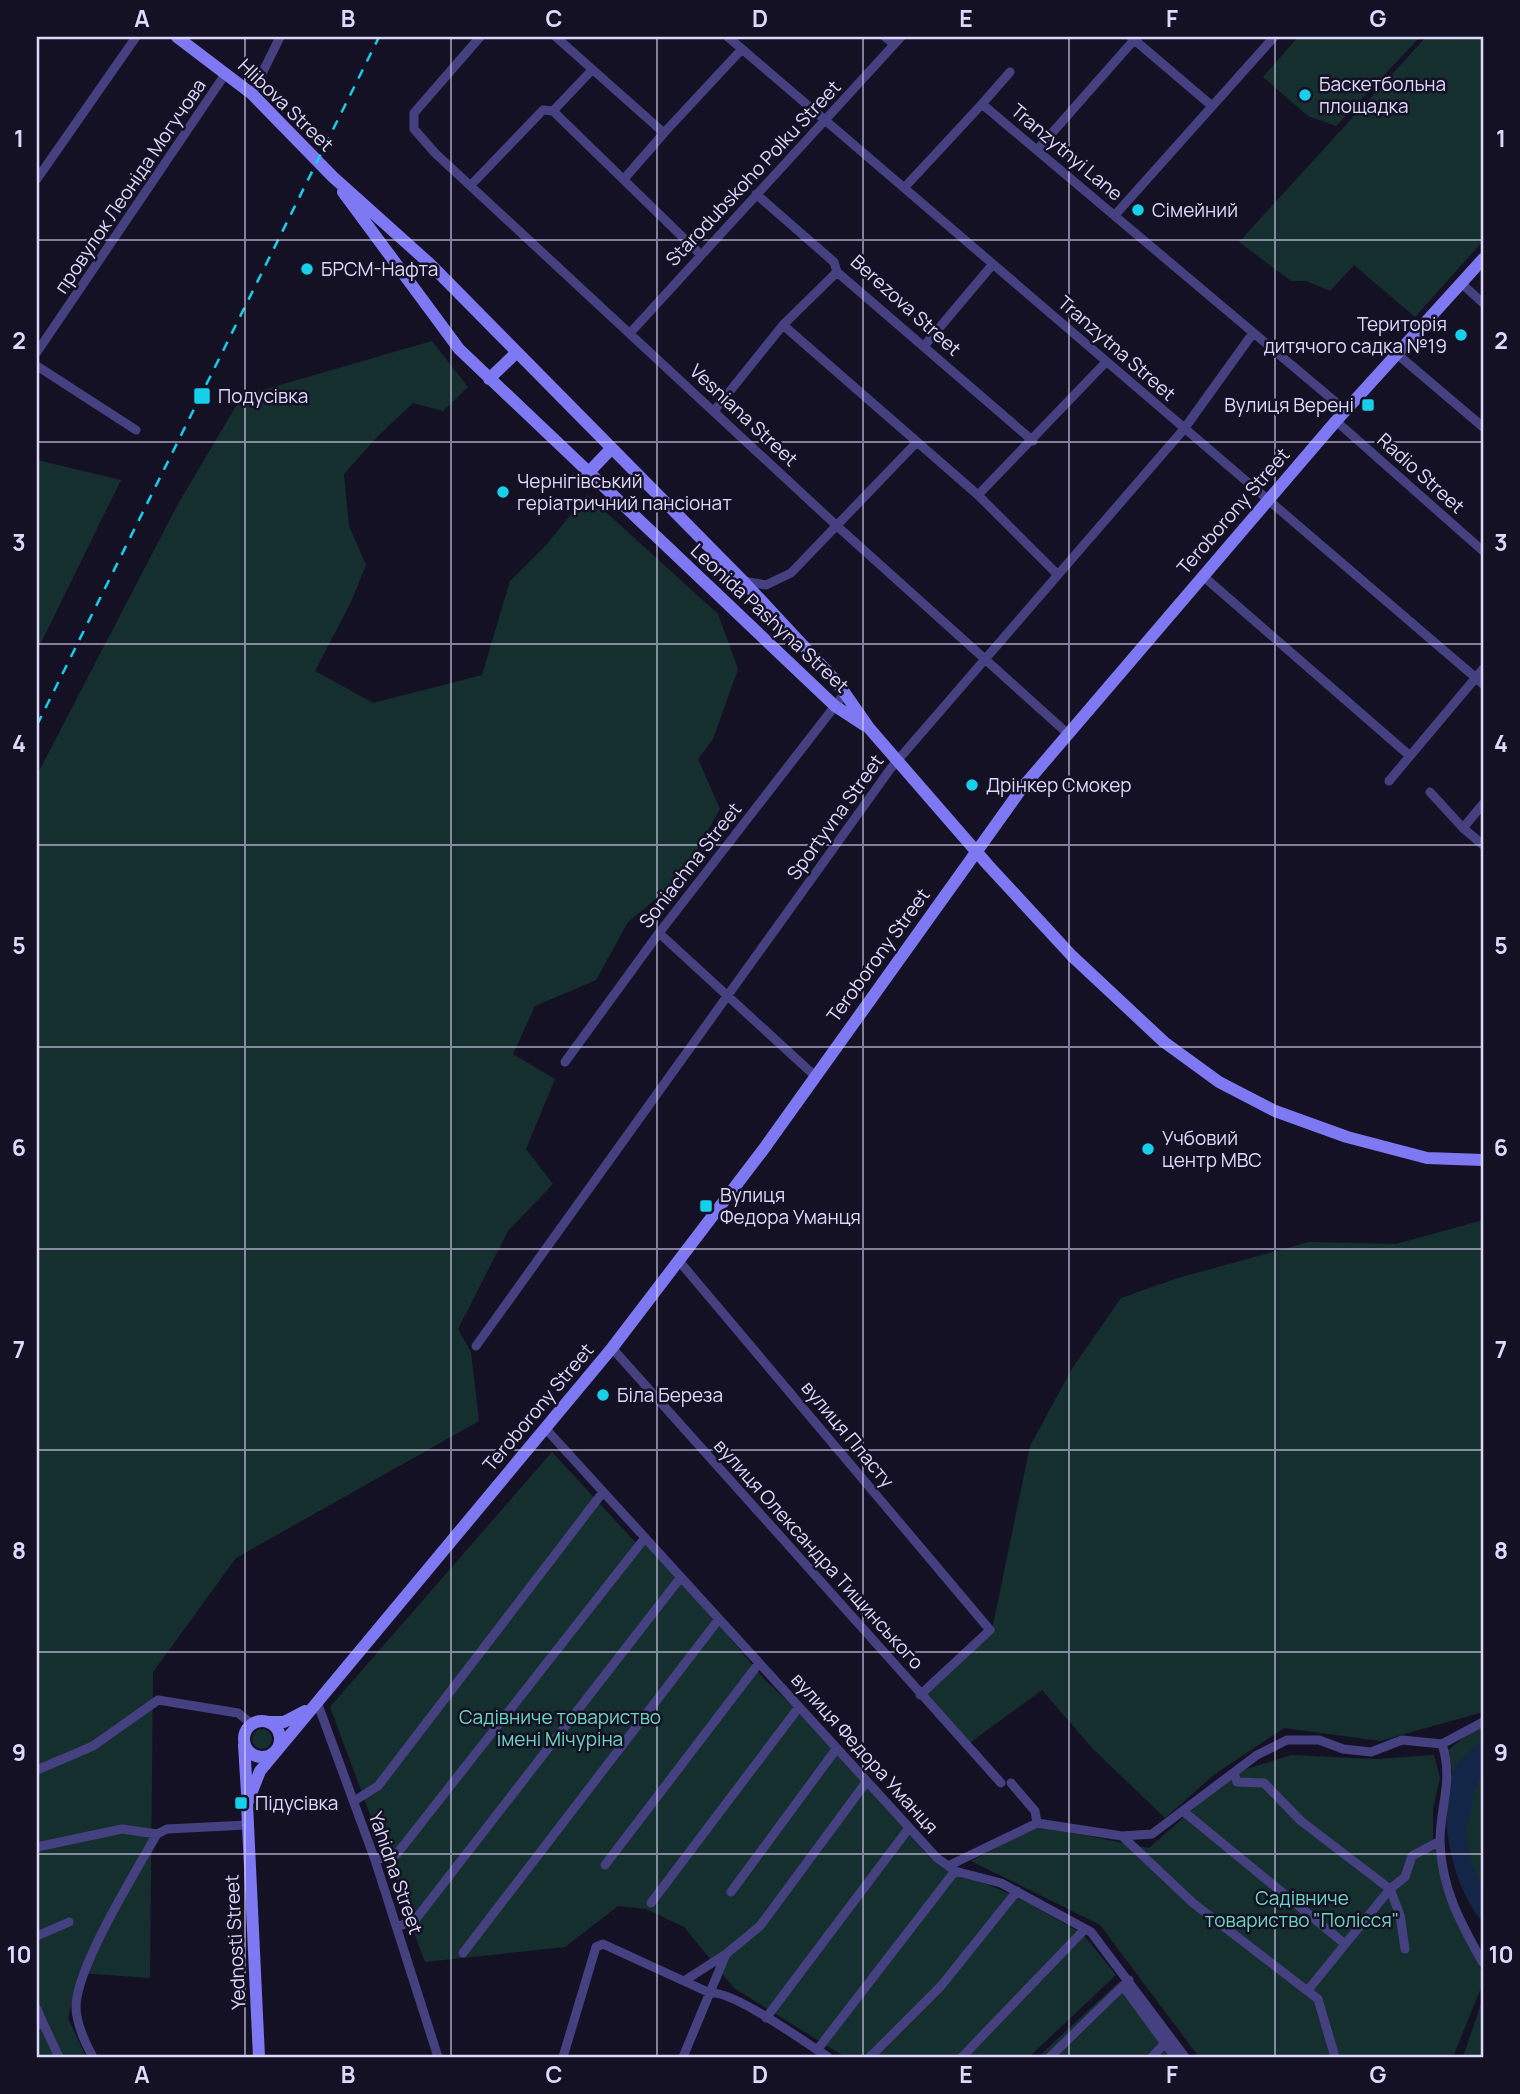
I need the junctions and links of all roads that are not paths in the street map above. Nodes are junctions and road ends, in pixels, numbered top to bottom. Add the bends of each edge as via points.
1 (136, 37) edge
2 (177, 37) edge
3 (280, 37) edge
4 (480, 37) edge
5 (556, 37) edge
6 (728, 37) edge
7 (885, 37) edge
8 (1274, 37) edge
9 (1132, 38) edge
10 (897, 41) edge
11 (742, 49) junction
12 (592, 69) junction
13 (1010, 72) dead end
14 (226, 73) junction
15 (252, 94) junction
16 (982, 104) junction
17 (1212, 107) junction
18 (554, 111) junction
19 (826, 121) junction
20 (661, 137) junction
21 (1037, 150) junction
22 (333, 177) junction
23 (624, 179) junction
24 (37, 180) edge
25 (471, 186) junction
26 (904, 188) junction
27 (757, 194) junction
28 (1115, 215) junction
29 (701, 255) junction
30 (1483, 259) edge
31 (993, 264) junction
32 (837, 272) junction
33 (1461, 284) junction
34 (1483, 303) edge
35 (783, 325) junction
36 (631, 332) junction
37 (1253, 333) junction
38 (923, 346) junction
39 (37, 352) edge
40 (516, 353) junction
41 (1397, 354) junction
42 (1107, 362) junction
43 (37, 366) edge
44 (489, 379) junction
45 (1345, 410) junction
46 (714, 411) junction
47 (1336, 421) junction
48 (1483, 428) edge
49 (1184, 429) junction
50 (136, 430) dead end
51 (1033, 441) junction
52 (916, 443) junction
53 (611, 449) junction
54 (587, 474) junction
55 (978, 495) junction
56 (1270, 499) junction
57 (837, 526) junction
58 (1483, 551) edge
59 (1057, 574) junction
60 (1203, 576) junction
61 (743, 581) junction
62 (982, 660) junction
63 (1483, 669) edge
64 (1480, 680) edge
65 (845, 693) junction
66 (835, 706) junction
67 (869, 728) junction
68 (1067, 733) junction
69 (1410, 756) junction
70 (898, 760) junction
71 (1389, 781) dead end
72 (1430, 792) dead end
73 (1483, 804) edge
74 (1463, 828) junction
75 (1483, 845) edge
76 (975, 851) junction
77 (659, 933) junction
78 (727, 997) junction
79 (565, 1062) dead end
80 (816, 1076) junction
81 (1483, 1160) edge
82 (679, 1261) junction
83 (476, 1346) dead end
84 (612, 1348) junction
85 (545, 1429) junction
86 (603, 1492) junction
87 (644, 1539) junction
88 (681, 1577) junction
89 (719, 1619) junction
90 (759, 1663) junction
91 (920, 1695) junction
92 (321, 1697) junction
93 (799, 1707) junction
94 (268, 1722) junction
95 (1483, 1722) edge
96 (252, 1724) junction
97 (244, 1744) junction
98 (1442, 1744) junction
99 (837, 1748) junction
100 (275, 1752) junction
101 (37, 1770) edge
102 (1234, 1773) junction
103 (867, 1781) junction
104 (1001, 1783) dead end
105 (1012, 1783) dead end
106 (354, 1801) junction
107 (247, 1804) junction
108 (1183, 1811) junction
109 (1037, 1823) junction
110 (247, 1825) junction
111 (909, 1828) junction
112 (157, 1834) junction
113 (1122, 1836) junction
114 (1440, 1841) junction
115 (37, 1847) edge
116 (376, 1860) junction
117 (605, 1866) dead end
118 (953, 1868) junction
119 (1390, 1889) junction
120 (1017, 1891) junction
121 (731, 1892) dead end
122 (651, 1903) dead end
123 (69, 1922) dead end
124 (397, 1927) junction
125 (1085, 1929) junction
126 (37, 1936) edge
127 (1345, 1944) junction
128 (1405, 1949) dead end
129 (463, 1953) dead end
130 (726, 1954) junction
131 (1483, 1963) edge
132 (684, 1981) junction
133 (1126, 1983) junction
134 (1308, 1990) junction
135 (710, 1993) junction
136 (37, 2009) edge
137 (766, 2018) junction
138 (40, 2024) edge
139 (1164, 2043) junction
140 (817, 2050) junction
141 (59, 2057) edge
142 (93, 2057) edge
143 (259, 2057) edge
144 (438, 2057) edge
145 (563, 2057) edge
146 (683, 2057) edge
147 (828, 2057) edge
148 (870, 2057) edge
149 (962, 2057) edge
150 (1049, 2057) edge
151 (1152, 2057) edge
152 (1175, 2057) edge
153 (1185, 2057) edge
154 (1335, 2057) edge

1 - 24 street
2 - 14 main road, Hlibova Street
3 - 15 street
4 - 25 street, Vesniana Street via 414,113 414,129
5 - 12 street
6 - 11 street, Tranzytna Street
7 - 10 street
8 - 17 street
9 - 17 street
9 - 21 street
10 - 19 street, Starodubskoho Polku Street
11 - 19 street, Tranzytna Street
11 - 20 street
12 - 18 street
12 - 20 street via 664,133
13 - 16 street
14 - 15 main road, Hlibova Street
14 - 39 street, провулок Леоніда Могучова
15 - 22 main road, Hlibova Street
16 - 21 street, Tranzytnyi Lane
16 - 26 street, Tranzytnyi Lane
17 - 28 street
18 - 23 street
18 - 25 street via 543,110
19 - 26 street, Tranzytna Street
19 - 27 street, Starodubskoho Polku Street
20 - 23 street
21 - 28 street, Tranzytnyi Lane
22 - 40 main road, Leonida Pashyna Street via 430,264
22 - 44 main road, Leonida Pashyna Street via 431,316
23 - 29 street
25 - 36 street, Vesniana Street
26 - 31 street, Tranzytna Street
27 - 29 street, Starodubskoho Polku Street
27 - 32 street, Berezova Street via 834,262
28 - 37 street, Tranzytnyi Lane
29 - 36 street, Starodubskoho Polku Street
30 - 33 main road, Teroborony Street
31 - 38 street
31 - 42 street, Tranzytna Street
32 - 35 street
32 - 38 street, Berezova Street
33 - 34 street
33 - 41 main road, Teroborony Street
35 - 46 street
35 - 52 street
36 - 46 street, Vesniana Street
37 - 45 street, Tranzytnyi Lane
37 - 49 street, Sportyvna Street
38 - 51 street, Berezova Street
40 - 44 main road
40 - 53 main road, Leonida Pashyna Street
41 - 45 main road, Teroborony Street
41 - 48 street
42 - 49 street, Tranzytna Street
42 - 51 street
43 - 50 street
44 - 54 main road, Leonida Pashyna Street
45 - 47 main road, Teroborony Street
46 - 57 street, Vesniana Street
47 - 56 main road, Teroborony Street
47 - 58 street, Radio Street
49 - 56 street, Tranzytna Street
49 - 59 street, Sportyvna Street
51 - 55 street
52 - 55 street
52 - 57 street
53 - 54 main road
53 - 61 main road, Leonida Pashyna Street
54 - 66 main road, Leonida Pashyna Street
55 - 59 street
56 - 60 main road, Teroborony Street
56 - 64 street, Tranzytna Street
57 - 61 street via 791,573 766,585
57 - 62 street, Vesniana Street
59 - 62 street, Sportyvna Street
60 - 68 main road, Teroborony Street
60 - 69 street
61 - 65 main road, Leonida Pashyna Street
62 - 68 street, Vesniana Street
62 - 70 street, Sportyvna Street
63 - 64 street
64 - 69 street
65 - 66 street, Soniachna Street
65 - 67 main road, Leonida Pashyna Street
66 - 67 main road, Leonida Pashyna Street
66 - 77 street, Soniachna Street
67 - 70 main road
68 - 76 main road, Teroborony Street
69 - 71 street
70 - 76 main road
70 - 78 street, Sportyvna Street
72 - 74 street
73 - 74 street
74 - 75 street
76 - 80 main road, Teroborony Street
76 - 81 main road via 1072,956 1164,1042 1219,1082 1275,1111 1348,1137 1427,1158
77 - 78 street
77 - 79 street, Soniachna Street
78 - 80 street
78 - 83 street, Sportyvna Street
80 - 82 main road, Teroborony Street
82 - 84 main road, Teroborony Street
82 - 91 street, вулиця Пласту via 990,1630
84 - 85 main road, Teroborony Street
84 - 91 street, вулиця Олександра Тищинського
85 - 86 street, вулиця Федора Уманця
85 - 92 main road, Teroborony Street
86 - 87 street, вулиця Федора Уманця
86 - 106 street via 378,1786
87 - 88 street, вулиця Федора Уманця
87 - 116 street via 396,1855
88 - 89 street, вулиця Федора Уманця
88 - 124 street via 415,1920
89 - 90 street, вулиця Федора Уманця
89 - 129 street
90 - 93 street, вулиця Федора Уманця
90 - 117 street
91 - 104 street, вулиця Олександра Тищинського
92 - 94 main road via 290,1720
92 - 100 main road, Yednosti Street
92 - 106 street, Yahidna Street
93 - 99 street, вулиця Федора Уманця
93 - 122 street
94 - 96 main road
94 - 100 main road via 280,1735
95 - 98 street
96 - 97 main road
96 - 101 street via 238,1713 158,1700 93,1746
97 - 100 main road via 255,1756
97 - 107 main road
98 - 102 street via 1402,1740 1371,1752 1318,1740 1287,1740
98 - 114 street via 1449,1778
99 - 103 street, вулиця Федора Уманця
99 - 121 street
100 - 107 main road, Yednosti Street via 255,1778
102 - 108 street
102 - 119 street via 1237,1782 1264,1783 1301,1821
103 - 111 street, вулиця Федора Уманця
103 - 130 street via 760,1926
105 - 109 street via 1035,1811
106 - 116 street, Yahidna Street
107 - 110 main road, Yednosti Street
108 - 113 street via 1152,1834
108 - 127 street
109 - 113 street
109 - 118 street
110 - 112 street via 167,1829
110 - 143 main road, Yednosti Street
111 - 118 street, вулиця Федора Уманця
111 - 137 street
112 - 115 street via 122,1829
112 - 142 street via 95,1949 77,1995 78,2021
113 - 134 street via 1193,1903
114 - 119 street via 1412,1856 1405,1877
114 - 131 street via 1445,1880 1459,1924
116 - 124 street, Yahidna Street
118 - 120 street, вулиця Федора Уманця
118 - 140 street
119 - 127 street
119 - 128 street
120 - 125 street, вулиця Федора Уманця
120 - 148 street via 941,1986
123 - 126 street
124 - 144 street, Yahidna Street
125 - 133 street, вулиця Федора Уманця via 1091,1931
125 - 149 street
127 - 134 street
130 - 132 street
130 - 135 street
132 - 135 street
132 - 145 street via 603,1944 596,1947
133 - 139 street
133 - 150 street
133 - 153 street, вулиця Федора Уманця
134 - 154 street via 1318,1999
135 - 137 street via 718,1992
135 - 146 street
136 - 138 street
137 - 140 street
138 - 141 street
139 - 151 street
139 - 152 street
140 - 147 street

